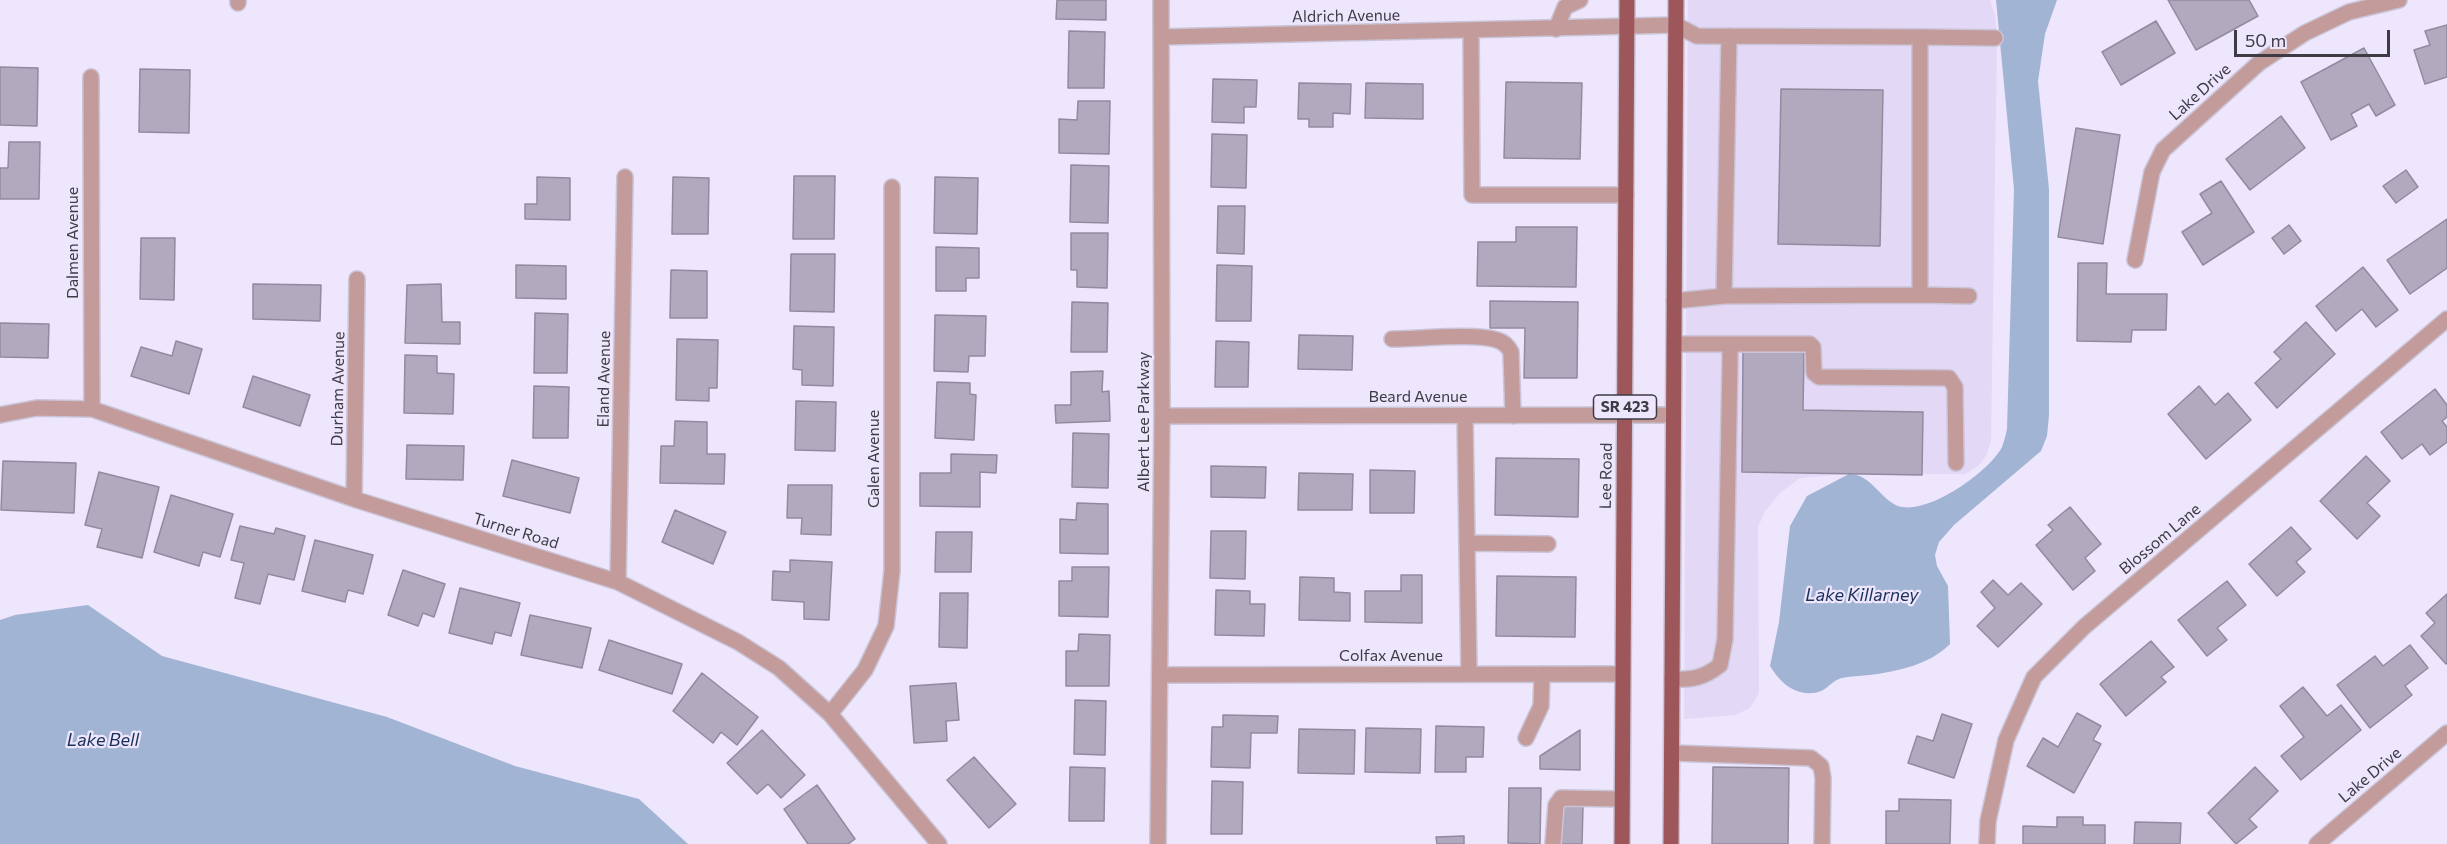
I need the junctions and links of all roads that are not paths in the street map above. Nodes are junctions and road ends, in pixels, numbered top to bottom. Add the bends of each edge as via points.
1 (1161, 0) edge
2 (1580, 0) edge
3 (1627, 0) edge
4 (1676, 0) edge
5 (2399, 0) edge
6 (1676, 25) junction
7 (1627, 27) junction
8 (1556, 29) junction
9 (1470, 31) junction
10 (1729, 36) junction
11 (1161, 37) junction
12 (1920, 37) junction
13 (1995, 38) dead end
14 (91, 78) dead end
15 (625, 177) dead end
16 (892, 187) dead end
17 (1626, 195) junction
18 (2135, 260) dead end
19 (357, 279) dead end
20 (1920, 295) junction
21 (1724, 296) junction
22 (1969, 296) dead end
23 (1674, 301) junction
24 (2447, 319) edge
25 (1392, 339) dead end
26 (1674, 344) junction
27 (1730, 344) junction
28 (92, 409) junction
29 (0, 415) edge
30 (1673, 415) junction
31 (1162, 416) junction
32 (1465, 416) junction
33 (1513, 416) junction
34 (1625, 416) junction
35 (1956, 463) dead end
36 (354, 499) junction
37 (1467, 543) junction
38 (1548, 544) dead end
39 (618, 582) junction
40 (1469, 673) junction
41 (1542, 674) junction
42 (1622, 674) junction
43 (1161, 675) junction
44 (1672, 679) junction
45 (830, 714) junction
46 (2447, 733) edge
47 (1526, 738) dead end
48 (1672, 753) junction
49 (1622, 799) junction
50 (939, 844) edge
51 (1158, 844) edge
52 (1553, 844) edge
53 (1622, 844) edge
54 (1671, 844) edge
55 (1822, 844) edge
56 (1988, 844) edge
57 (2317, 844) edge

1 - 11 street, Albert Lee Parkway
2 - 8 street via 1565,7
3 - 7 main road, Lee Road / SR 423
4 - 6 main road, SR 423
5 - 18 street, Lake Drive via 2349,12 2305,33 2259,63 2163,150 2152,172
6 - 7 street, Aldrich Avenue
6 - 10 street via 1697,36
6 - 23 main road, SR 423
7 - 8 street, Aldrich Avenue
7 - 17 main road, Lee Road / SR 423
8 - 9 street, Aldrich Avenue
9 - 11 street, Aldrich Avenue
9 - 17 street via 1472,195
10 - 12 street
10 - 21 street
11 - 31 street, Albert Lee Parkway
12 - 13 street
12 - 20 street
14 - 28 street, Dalmen Avenue
15 - 39 street, Eland Avenue
16 - 45 street, Galen Avenue via 892,571 886,626 865,670
17 - 34 main road, Lee Road / SR 423
19 - 36 street, Durham Avenue
20 - 21 street
20 - 22 street
21 - 23 street
23 - 26 main road, SR 423
24 - 56 street, Blossom Lane via 2084,627 2034,677 2006,740 1988,821
25 - 33 street via 1483,337 1508,346
26 - 27 street
26 - 30 main road, SR 423
27 - 35 street via 1810,344 1814,373 1819,377 1949,378 1955,387
27 - 44 street via 1725,639 1720,665 1705,676
28 - 29 street, Turner Road via 37,408
28 - 36 street, Turner Road
30 - 34 street, Beard Avenue
30 - 44 main road, SR 423
31 - 32 street, Beard Avenue
31 - 43 street, Albert Lee Parkway
32 - 33 street, Beard Avenue
32 - 37 street
33 - 34 street, Beard Avenue
34 - 42 main road, Lee Road / SR 423
36 - 39 street, Turner Road
37 - 38 street
37 - 40 street
39 - 45 street, Turner Road via 738,642 779,668
40 - 41 street, Colfax Avenue
40 - 43 street, Colfax Avenue
41 - 42 street, Colfax Avenue
41 - 47 street via 1541,706
42 - 49 main road, Lee Road / SR 423
43 - 51 street, Albert Lee Parkway
44 - 48 main road, SR 423
45 - 50 street, Turner Road
46 - 57 street, Lake Drive
48 - 54 main road, SR 423
48 - 55 street via 1811,758 1821,766 1823,778
49 - 52 street via 1561,798 1556,805
49 - 53 main road, Lee Road / SR 423

